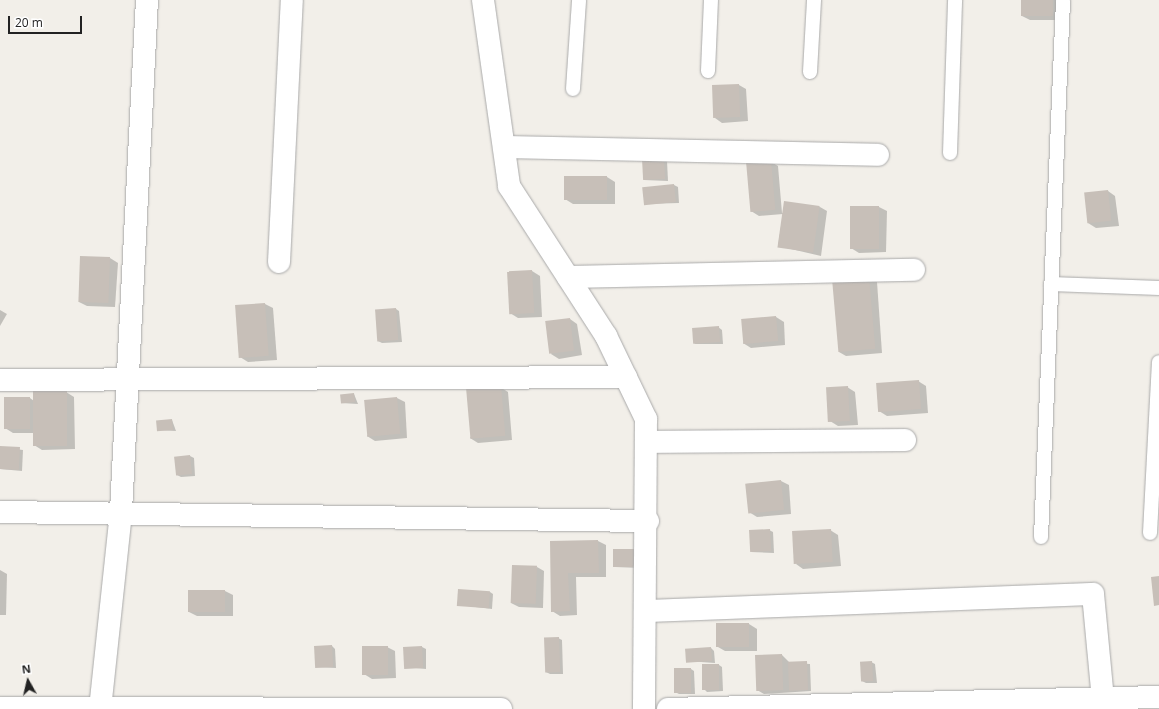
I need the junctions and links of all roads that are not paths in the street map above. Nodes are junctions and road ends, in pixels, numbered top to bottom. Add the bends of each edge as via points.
1 (146, 0) edge
2 (292, 0) edge
3 (483, 0) edge
4 (579, 0) edge
5 (711, 0) edge
6 (814, 0) edge
7 (955, 0) edge
8 (1063, 0) edge
9 (708, 71) dead end
10 (810, 72) dead end
11 (573, 89) dead end
12 (504, 147) junction
13 (950, 153) dead end
14 (878, 155) dead end
15 (279, 262) dead end
16 (914, 270) dead end
17 (568, 277) junction
18 (1051, 284) junction
19 (1159, 288) edge
20 (1159, 362) edge
21 (626, 376) junction
22 (0, 380) edge
23 (128, 381) junction
24 (904, 440) dead end
25 (646, 442) junction
26 (121, 511) junction
27 (0, 512) edge
28 (648, 521) junction
29 (1150, 533) dead end
30 (1041, 537) dead end
31 (646, 611) junction
32 (1159, 697) edge
33 (1103, 699) junction
34 (886, 706) edge
35 (0, 708) edge
36 (100, 708) edge
37 (764, 708) edge
38 (501, 709) edge
39 (644, 709) edge
40 (668, 709) edge

1 - 23 street
2 - 15 street
3 - 12 street
4 - 11 lane
5 - 9 lane
6 - 10 lane
7 - 13 lane
8 - 18 lane
12 - 14 street
12 - 17 street via 509,186
16 - 17 street
17 - 21 street via 606,336
18 - 19 lane
18 - 30 lane
20 - 29 lane
21 - 23 street
21 - 25 street via 646,418
22 - 23 street
23 - 26 street
24 - 25 street
25 - 28 street
26 - 27 street
26 - 28 street
26 - 36 street
28 - 31 street
31 - 33 street via 1093,594
31 - 39 street
32 - 33 street
33 - 34 street
34 - 37 street
35 - 36 street
36 - 38 street
37 - 40 street

